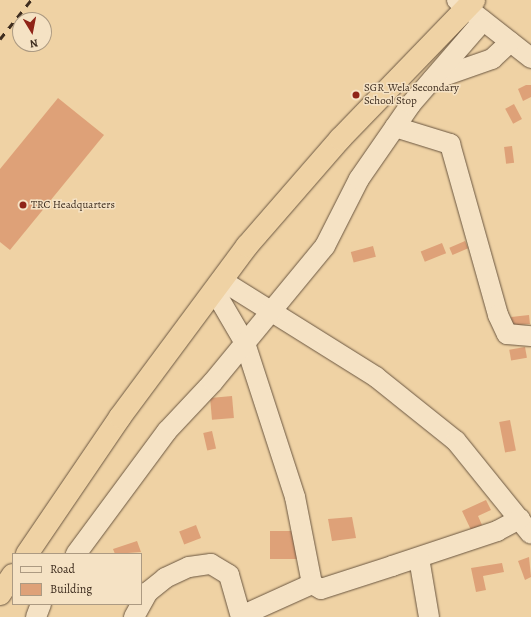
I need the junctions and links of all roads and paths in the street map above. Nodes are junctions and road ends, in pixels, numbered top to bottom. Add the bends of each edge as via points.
1 (466, 2) edge
2 (483, 22) junction
3 (510, 42) junction
4 (531, 58) edge
5 (432, 80) junction
6 (395, 127) junction
7 (217, 285) junction
8 (271, 312) junction
9 (531, 336) edge
10 (245, 344) junction
11 (525, 527) edge
12 (28, 553) edge
13 (77, 553) edge
14 (419, 558) junction
15 (12, 576) edge
16 (312, 584) junction
17 (0, 594) edge
18 (142, 603) edge
19 (41, 605) edge
20 (141, 605) edge
21 (36, 617) edge
22 (134, 617) edge
23 (241, 617) edge
24 (429, 617) edge

1 - 2 street
1 - 7 highway via 340,139
2 - 3 street
2 - 5 street
3 - 4 street
3 - 5 street via 492,59
5 - 6 street
6 - 8 street via 359,178 325,246
6 - 9 street via 450,144 498,315 507,334
7 - 8 street
7 - 10 street
7 - 12 highway via 120,417
8 - 10 street
8 - 11 street via 376,377 456,441
10 - 13 street via 167,431
10 - 16 street via 295,497
11 - 14 street via 497,531
14 - 16 street via 321,588
14 - 24 street
15 - 17 highway
16 - 23 street
18 - 23 street via 148,592 165,578 189,567 211,564 229,575
19 - 21 street
20 - 22 street

